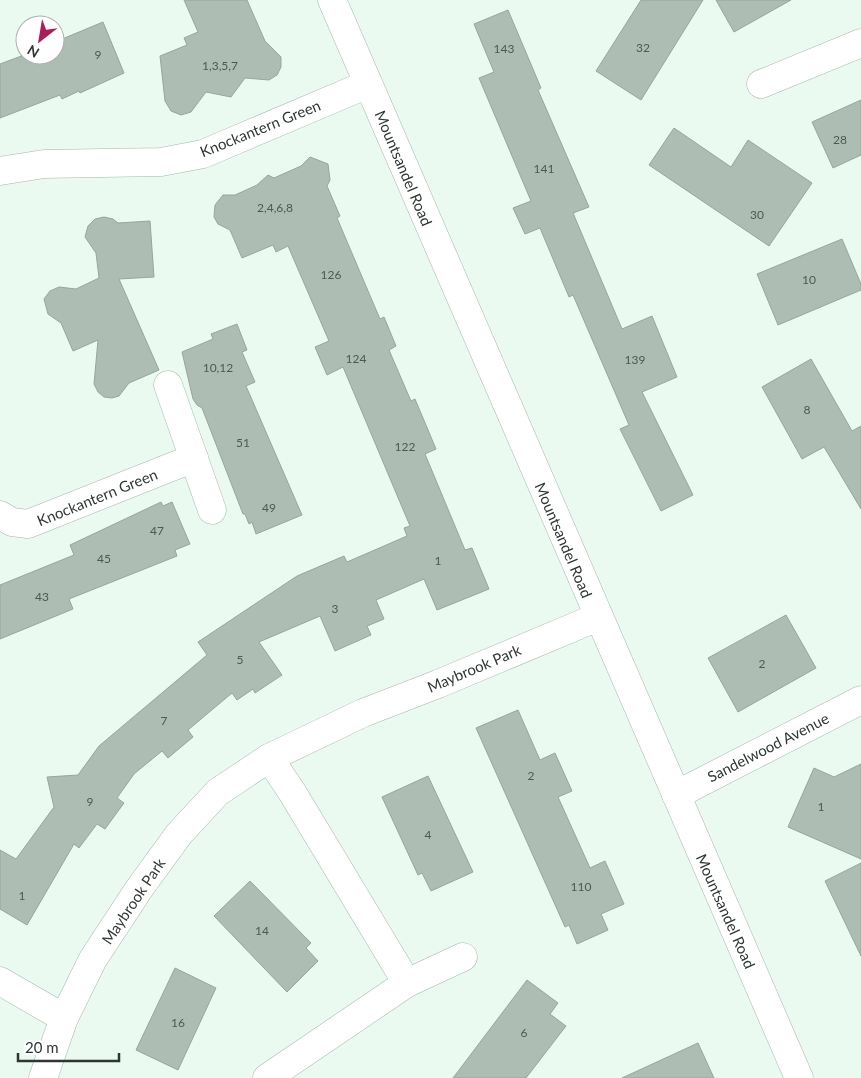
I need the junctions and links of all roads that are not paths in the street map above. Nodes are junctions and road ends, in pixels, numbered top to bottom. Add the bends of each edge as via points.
1 (332, 0) edge
2 (861, 43) edge
3 (368, 84) junction
4 (761, 84) dead end
5 (0, 171) edge
6 (168, 385) dead end
7 (194, 458) junction
8 (212, 510) dead end
9 (0, 515) edge
10 (598, 617) junction
11 (861, 700) edge
12 (269, 758) junction
13 (676, 795) junction
14 (463, 956) dead end
15 (0, 981) edge
16 (407, 983) junction
17 (64, 1018) junction
18 (43, 1078) edge
19 (268, 1078) edge
20 (800, 1078) edge

1 - 3 street, Mountsandel Road
2 - 4 street
3 - 5 street, Knockantern Green via 203,154 161,162 44,164
3 - 10 street, Mountsandel Road
6 - 7 street
7 - 8 street
7 - 9 street, Knockantern Green via 28,524 12,522
10 - 12 street, Maybrook Park via 363,713
10 - 13 street, Mountsandel Road
11 - 13 street, Sandelwood Avenue
12 - 16 street
12 - 17 street, Maybrook Park via 218,792 179,834 94,959
13 - 20 street, Mountsandel Road
14 - 16 street
15 - 17 street
16 - 19 street
17 - 18 street, Maybrook Park

